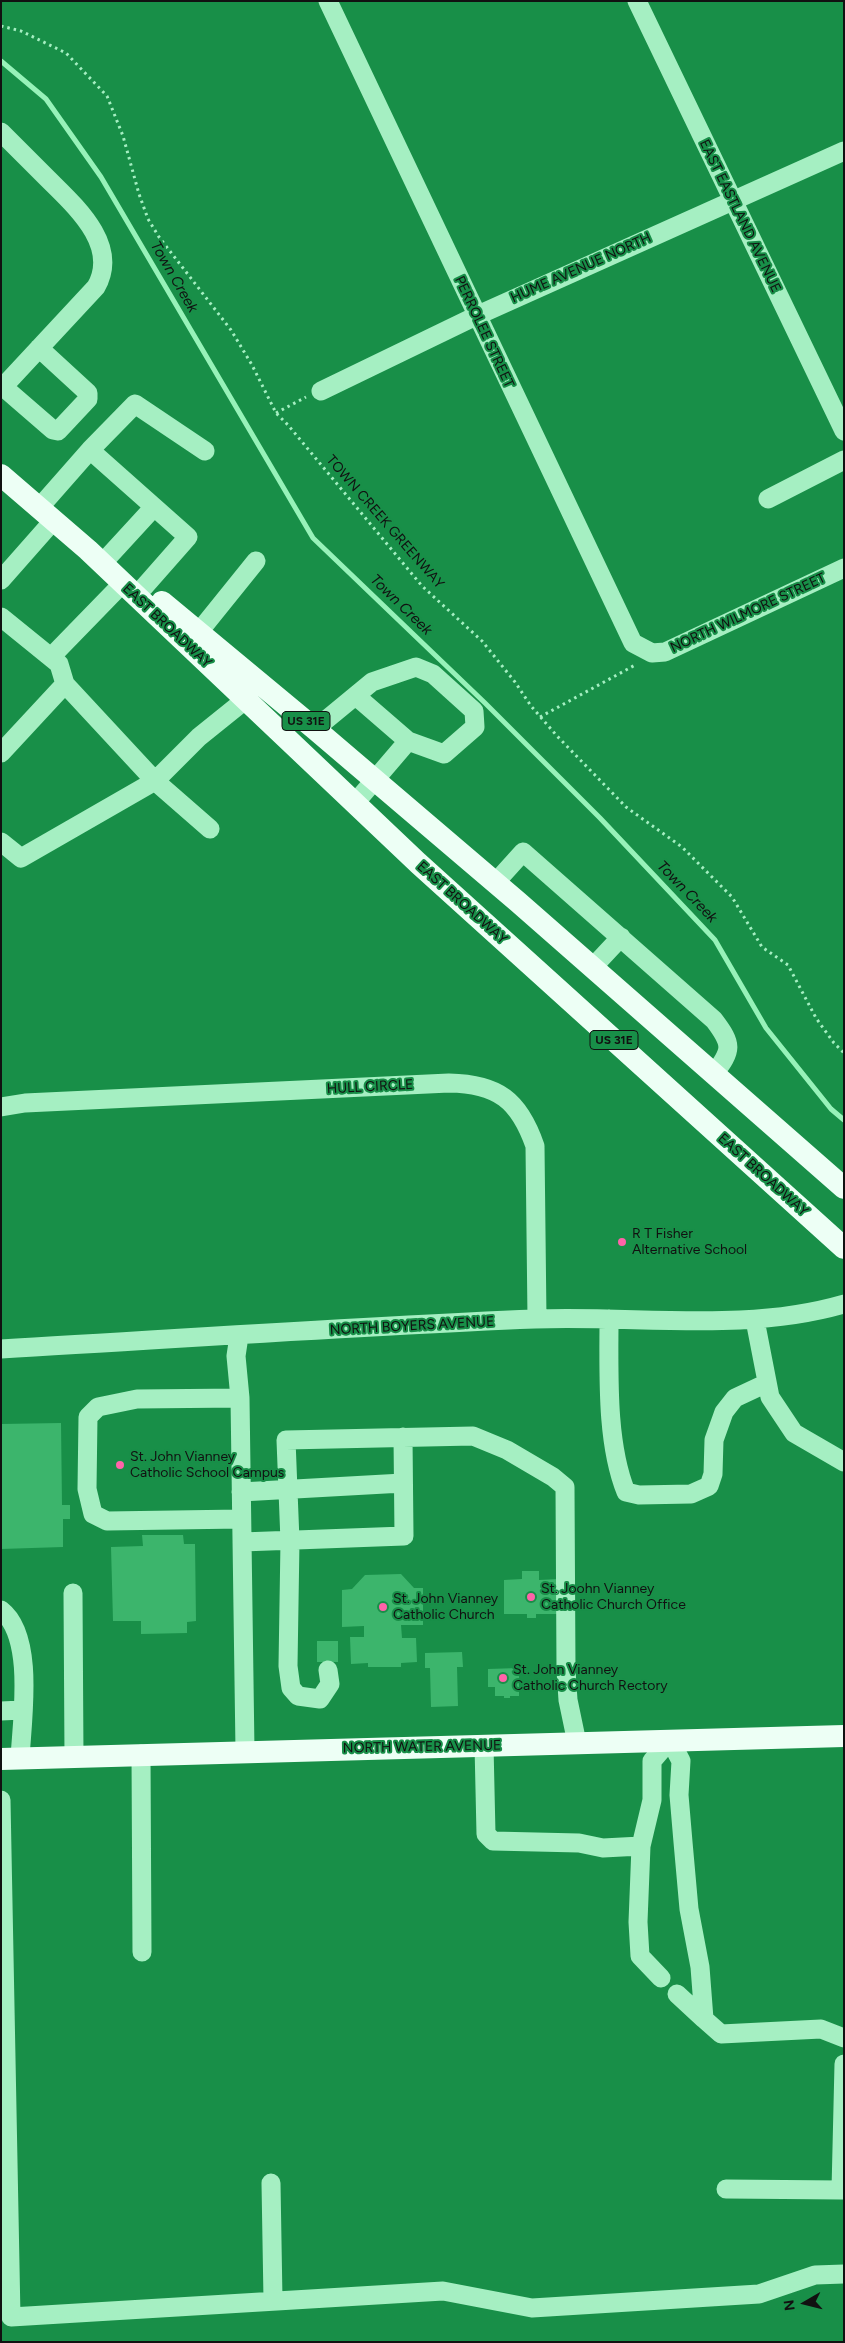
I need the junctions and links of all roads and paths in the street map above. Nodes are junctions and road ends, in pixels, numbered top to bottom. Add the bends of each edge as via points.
1 (328, 1) edge
2 (637, 1) edge
3 (1, 26) edge
4 (1, 132) edge
5 (844, 151) edge
6 (732, 200) junction
7 (476, 316) junction
8 (39, 348) junction
9 (2, 386) edge
10 (320, 391) joint
11 (276, 414) junction
12 (844, 431) edge
13 (90, 450) junction
14 (205, 451) dead end
15 (844, 460) edge
16 (1, 475) edge
17 (768, 499) dead end
18 (154, 507) junction
19 (46, 514) junction
20 (98, 553) junction
21 (256, 561) dead end
22 (844, 568) edge
23 (1, 580) edge
24 (132, 582) junction
25 (1, 617) edge
26 (198, 632) junction
27 (652, 653) junction
28 (51, 657) junction
29 (65, 684) junction
30 (356, 696) junction
31 (245, 700) junction
32 (540, 717) junction
33 (315, 729) junction
34 (408, 741) junction
35 (1, 753) edge
36 (375, 780) junction
37 (156, 781) junction
38 (355, 803) junction
39 (210, 829) dead end
40 (1, 842) edge
41 (495, 883) junction
42 (621, 937) junction
43 (593, 967) junction
44 (844, 1053) edge
45 (714, 1074) junction
46 (1, 1107) edge
47 (844, 1188) edge
48 (844, 1248) edge
49 (844, 1304) edge
50 (537, 1319) junction
51 (609, 1319) junction
52 (755, 1320) junction
53 (239, 1336) junction
54 (1, 1349) edge
55 (767, 1383) junction
56 (240, 1398) junction
57 (403, 1437) junction
58 (844, 1462) edge
59 (403, 1484) junction
60 (288, 1489) junction
61 (241, 1492) junction
62 (241, 1519) junction
63 (290, 1541) junction
64 (242, 1542) junction
65 (73, 1593) dead end
66 (1, 1610) edge
67 (328, 1670) dead end
68 (22, 1710) junction
69 (1, 1711) edge
70 (844, 1736) edge
71 (670, 1740) junction
72 (577, 1743) junction
73 (484, 1745) junction
74 (245, 1751) junction
75 (141, 1754) junction
76 (74, 1757) junction
77 (11, 1759) edge
78 (1, 1800) edge
79 (641, 1846) junction
80 (142, 1952) dead end
81 (661, 1978) dead end
82 (677, 1994) dead end
83 (704, 2019) junction
84 (844, 2038) edge
85 (844, 2064) edge
86 (271, 2183) dead end
87 (726, 2189) dead end
88 (844, 2274) edge
89 (273, 2300) junction
90 (6, 2317) edge

1 - 7 street, PERROLEE STREET
2 - 6 street, EAST EASTLAND AVENUE
3 - 11 path, TOWN CREEK GREENWAY via 21,31 66,52 107,96 123,136 148,219 231,330
4 - 8 street via 83,215 100,245 102,272 96,288
5 - 6 street, HUME AVENUE NORTH
6 - 7 street, HUME AVENUE NORTH
6 - 12 street, EAST EASTLAND AVENUE
7 - 10 street, HUME AVENUE NORTH
7 - 27 street, PERROLEE STREET via 633,644
8 - 9 street
8 - 9 street via 88,393 88,399 56,432
10 - 11 path
11 - 32 path, TOWN CREEK GREENWAY via 422,586 482,641
13 - 14 street via 135,404
13 - 18 street
13 - 19 street
15 - 17 street
16 - 19 main road, EAST BROADWAY / US 31E
18 - 20 street
18 - 24 street via 188,537
19 - 20 main road, EAST BROADWAY / US 31E
19 - 23 street
20 - 24 main road, EAST BROADWAY / US 31E
21 - 26 street
22 - 27 street, NORTH WILMORE STREET via 666,652
24 - 26 main road, EAST BROADWAY / US 31E
24 - 28 street
24 - 31 main road, EAST BROADWAY / US 31E
25 - 28 street
26 - 33 main road, EAST BROADWAY / US 31E
27 - 32 path via 626,671
28 - 29 street via 59,664
29 - 35 street
29 - 37 street
30 - 33 street
30 - 34 street
30 - 34 street via 372,682 416,668 433,674 474,711 475,727 444,754
31 - 37 street via 199,737
31 - 38 main road, EAST BROADWAY / US 31E
32 - 44 path, TOWN CREEK GREENWAY via 626,808 682,847 732,897 762,947 788,966 816,1018
33 - 36 main road, EAST BROADWAY / US 31E
34 - 36 street
36 - 38 street
36 - 41 main road, EAST BROADWAY / US 31E
37 - 39 street
37 - 40 street via 20,858
38 - 48 main road, EAST BROADWAY / US 31E
41 - 42 street via 523,852
41 - 43 main road, EAST BROADWAY / US 31E
42 - 43 street
42 - 45 street via 722,1030 728,1055
43 - 45 main road, EAST BROADWAY / US 31E
45 - 47 main road, EAST BROADWAY / US 31E
46 - 50 street, HULL CIRCLE via 25,1103 450,1083 496,1090 516,1109 535,1146
49 - 52 street, NORTH BOYERS AVENUE
50 - 51 street, NORTH BOYERS AVENUE
50 - 53 street, NORTH BOYERS AVENUE
51 - 52 street, NORTH BOYERS AVENUE
51 - 55 street via 613,1444 626,1492 639,1495 690,1494 708,1486 713,1474 714,1440 724,1412 735,1398
52 - 55 street
53 - 54 street, NORTH BOYERS AVENUE
53 - 56 street via 236,1356
55 - 58 street via 770,1396 794,1433
56 - 61 street
56 - 62 street via 137,1399 98,1407 88,1418 87,1490 93,1514 107,1521
57 - 59 street
57 - 60 street via 286,1440
57 - 72 street via 472,1436 507,1450 554,1477 565,1488 566,1670
59 - 60 street
59 - 63 street via 404,1536
60 - 61 street
60 - 63 street
61 - 62 street
62 - 64 street
63 - 64 street
63 - 67 street via 288,1666 291,1688 298,1696 320,1699 330,1684
64 - 74 street
65 - 76 street
66 - 68 street via 18,1632 23,1663
68 - 69 street
68 - 77 street
70 - 71 main road, NORTH WATER AVENUE
71 - 72 main road, NORTH WATER AVENUE
71 - 79 street via 652,1761 652,1800
71 - 83 street via 680,1761 679,1795 689,1909 700,1967
72 - 73 main road, NORTH WATER AVENUE
73 - 74 main road, NORTH WATER AVENUE
73 - 79 street via 486,1834 493,1841 579,1843 603,1848
74 - 75 main road, NORTH WATER AVENUE
75 - 76 main road, NORTH WATER AVENUE
75 - 80 street
76 - 77 main road, NORTH WATER AVENUE
78 - 90 street
79 - 81 street via 640,1956
82 - 83 street
83 - 84 street via 721,2034 821,2029
85 - 87 street via 841,2190
86 - 89 street
88 - 89 street via 815,2275 760,2294 532,2308 443,2291
89 - 90 street

